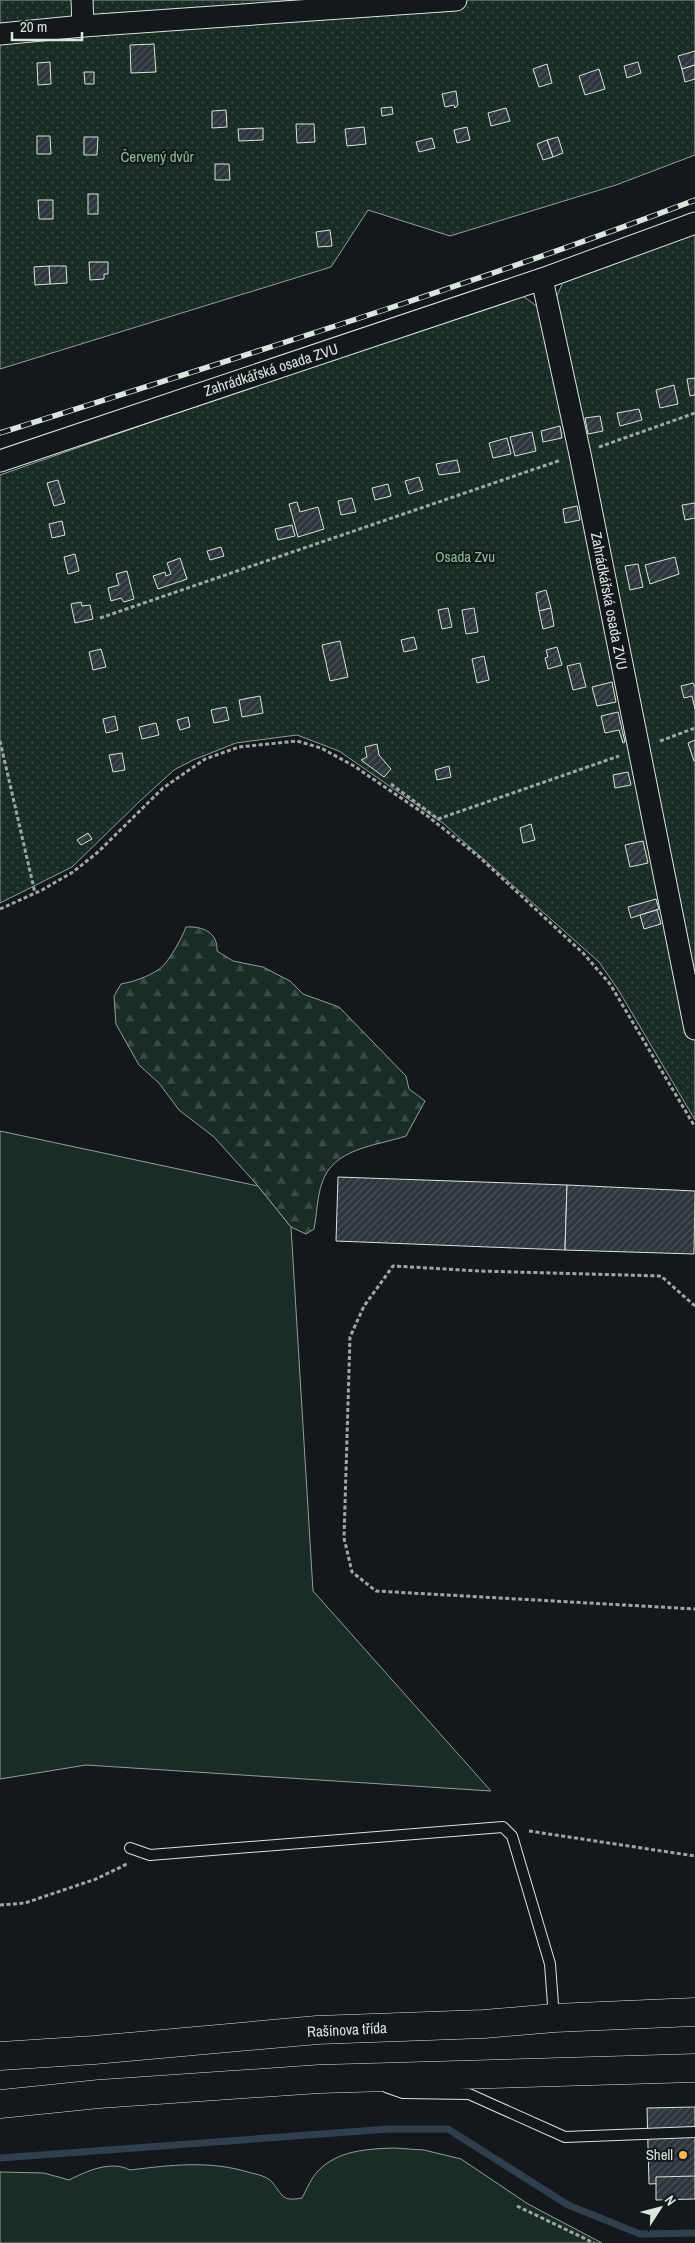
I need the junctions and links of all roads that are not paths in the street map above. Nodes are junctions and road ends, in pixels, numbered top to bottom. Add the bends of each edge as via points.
1 (82, 0) edge
2 (456, 0) edge
3 (83, 26) junction
4 (0, 34) edge
5 (695, 223) edge
6 (542, 279) junction
7 (0, 461) edge
8 (695, 1029) edge
9 (130, 1848) dead end
10 (695, 2012) edge
11 (554, 2018) junction
12 (0, 2056) edge
13 (695, 2068) edge
14 (359, 2077) junction
15 (0, 2104) edge
16 (695, 2132) edge

1 - 3 street
2 - 3 street
3 - 4 street
5 - 6 street, Zahrádkářská osada ZVU
6 - 7 street, Zahrádkářská osada ZVU
6 - 8 street, Zahrádkářská osada ZVU
9 - 11 lane via 146,1855 503,1827 512,1836 550,1964
10 - 11 main road, Rašínova třída
11 - 12 main road, Rašínova třída via 317,2030
13 - 14 main road
14 - 15 main road via 99,2094
14 - 16 lane via 403,2093 469,2094 565,2137

